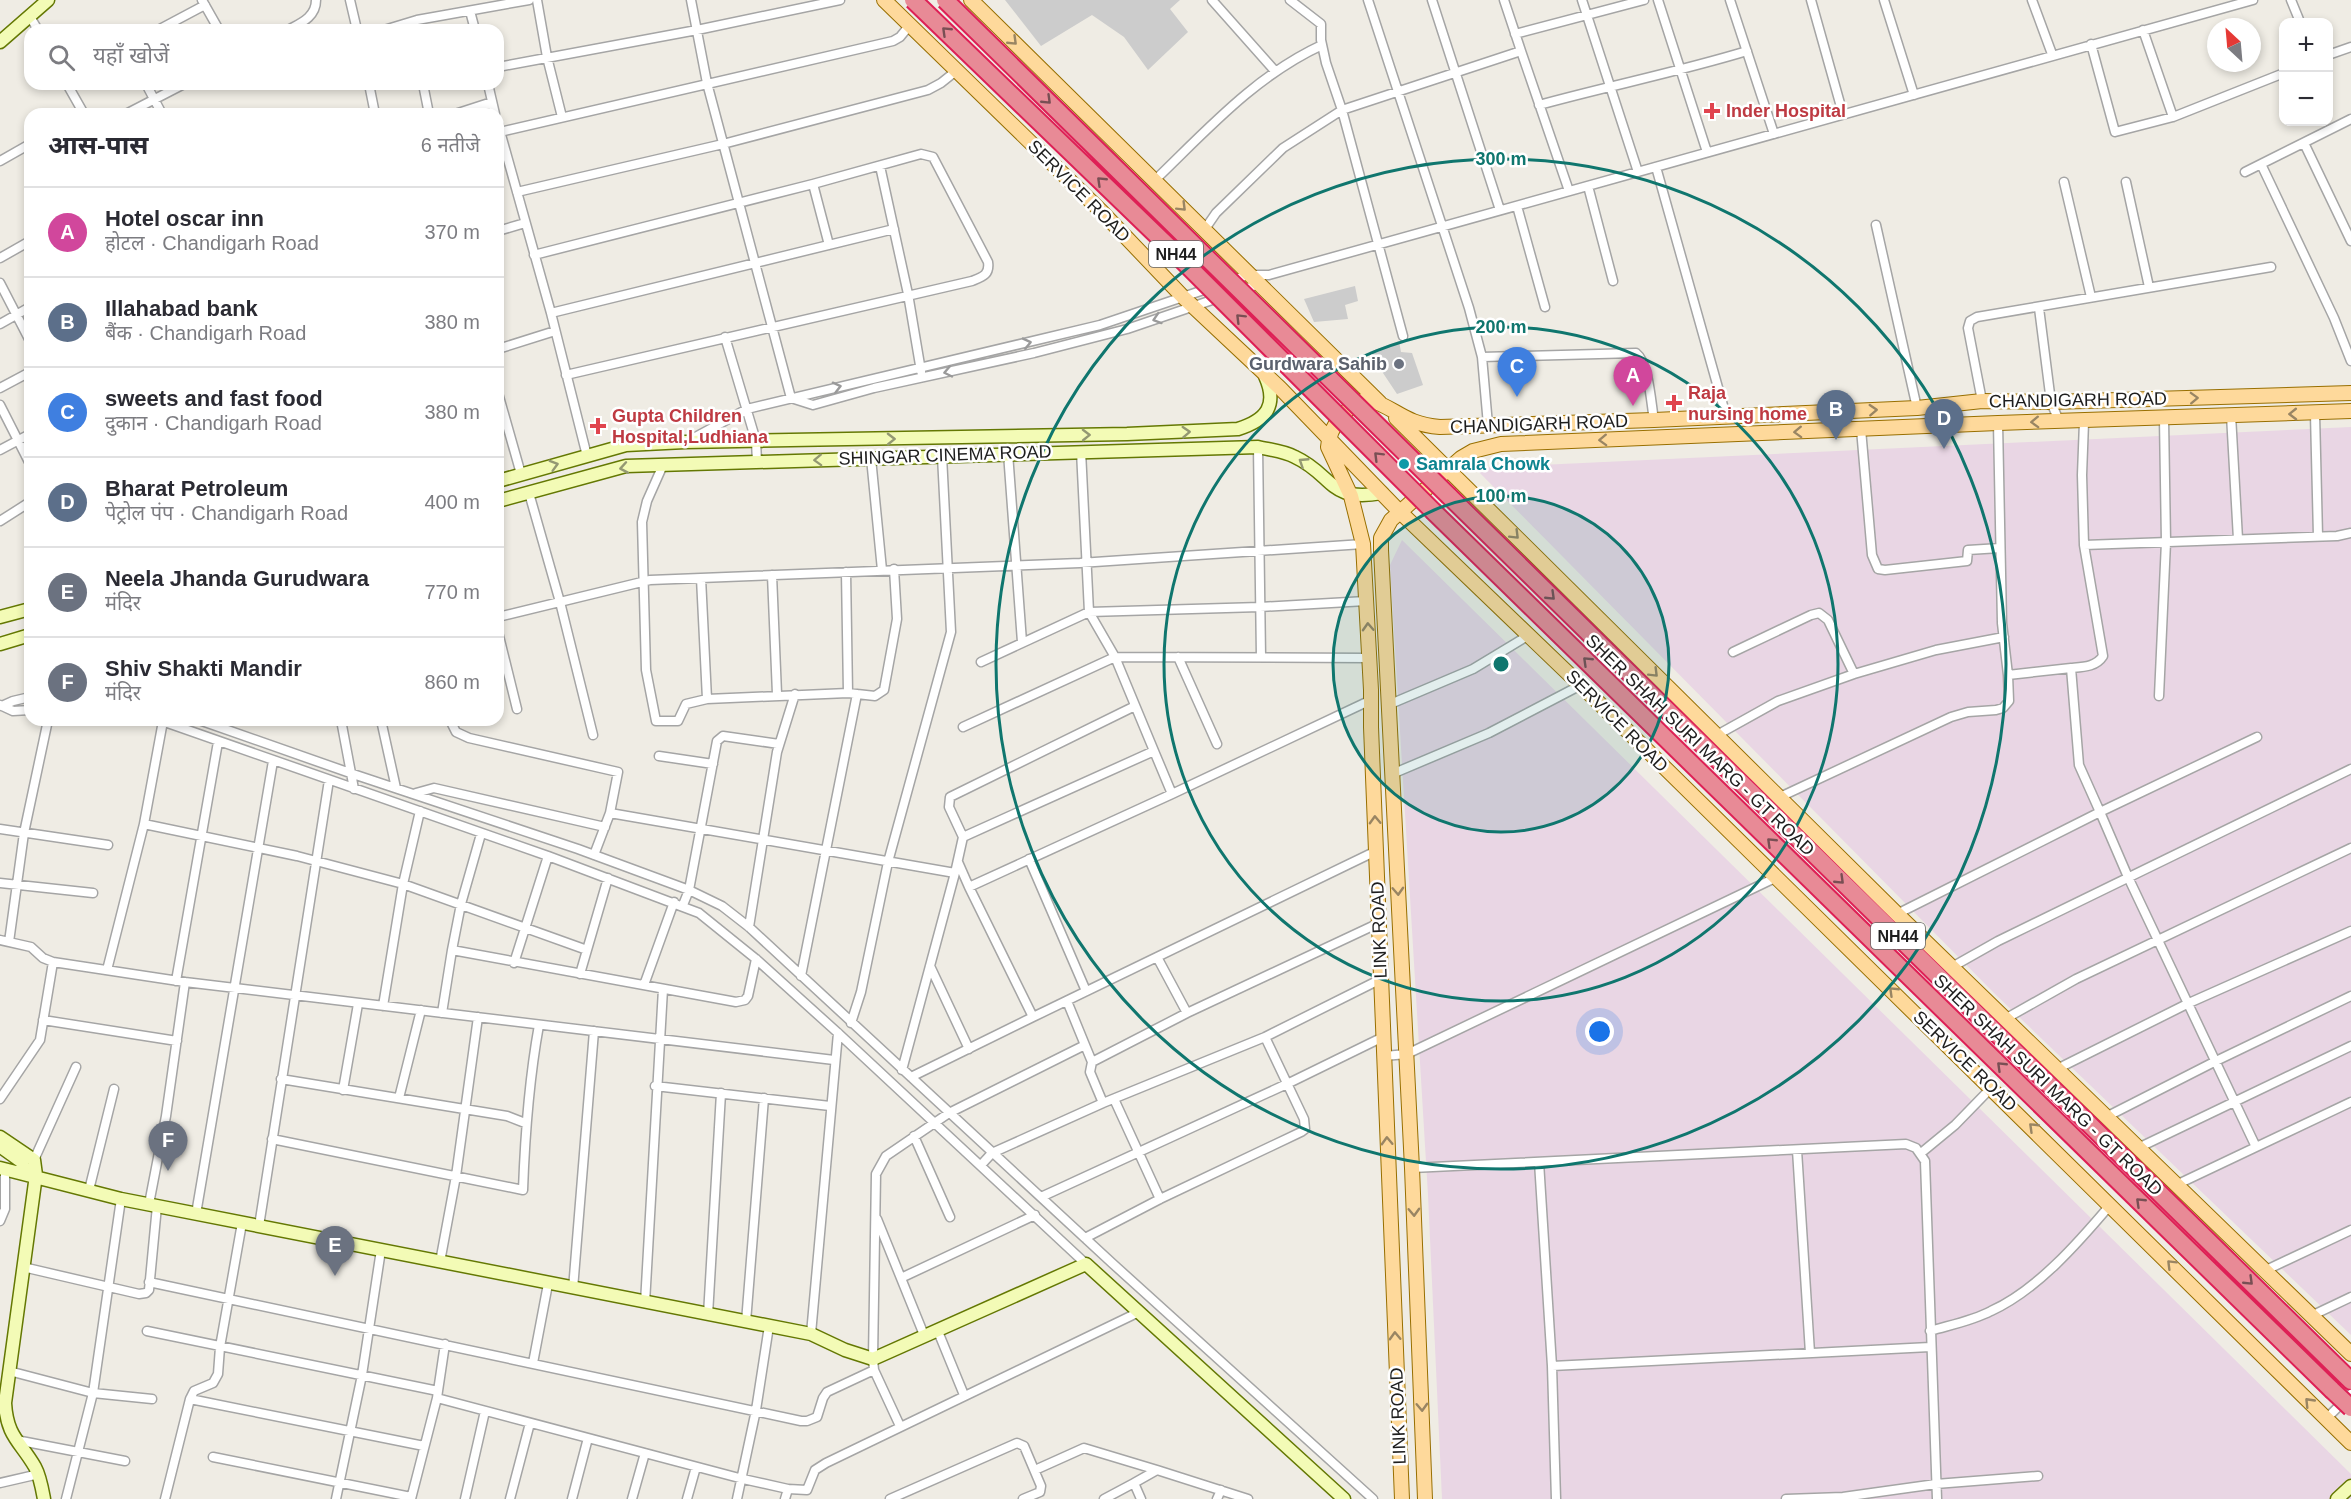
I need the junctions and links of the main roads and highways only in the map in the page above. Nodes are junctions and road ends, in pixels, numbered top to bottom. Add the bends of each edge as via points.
1 (884, 0) edge
2 (913, 0) edge
3 (945, 0) edge
4 (971, 0) edge
5 (2351, 393) edge
6 (1380, 403) junction
7 (2351, 411) edge
8 (1329, 437) junction
9 (1448, 469) junction
10 (1399, 511) junction
11 (2351, 1353) edge
12 (2348, 1378) edge
13 (2351, 1408) edge
14 (2351, 1443) edge
15 (1402, 1499) edge
16 (1425, 1499) edge

1 - 8 main road, SERVICE ROAD
13 -> 2 highway, SHER SHAH SURI MARG - GT ROAD / NH44, bridge
3 -> 12 highway, SHER SHAH SURI MARG - GT ROAD / NH44, bridge
4 -> 6 main road via 1248,275 1264,280
6 -> 5 main road, CHANDIGARH ROAD via 1424,426 1654,420 1917,408 1982,401
6 - 8 main road via 1368,399 1352,406
6 - 9 main road
7 -> 9 main road, CHANDIGARH ROAD via 1501,444 1473,451
8 - 10 main road, SERVICE ROAD
15 -> 8 main road, LINK ROAD via 1363,544 1350,496 1331,456
9 - 10 main road, LINK ROAD
9 -> 11 main road via 1897,914
14 -> 10 main road, SERVICE ROAD via 1992,1087
10 -> 16 main road, LINK ROAD via 1381,538

